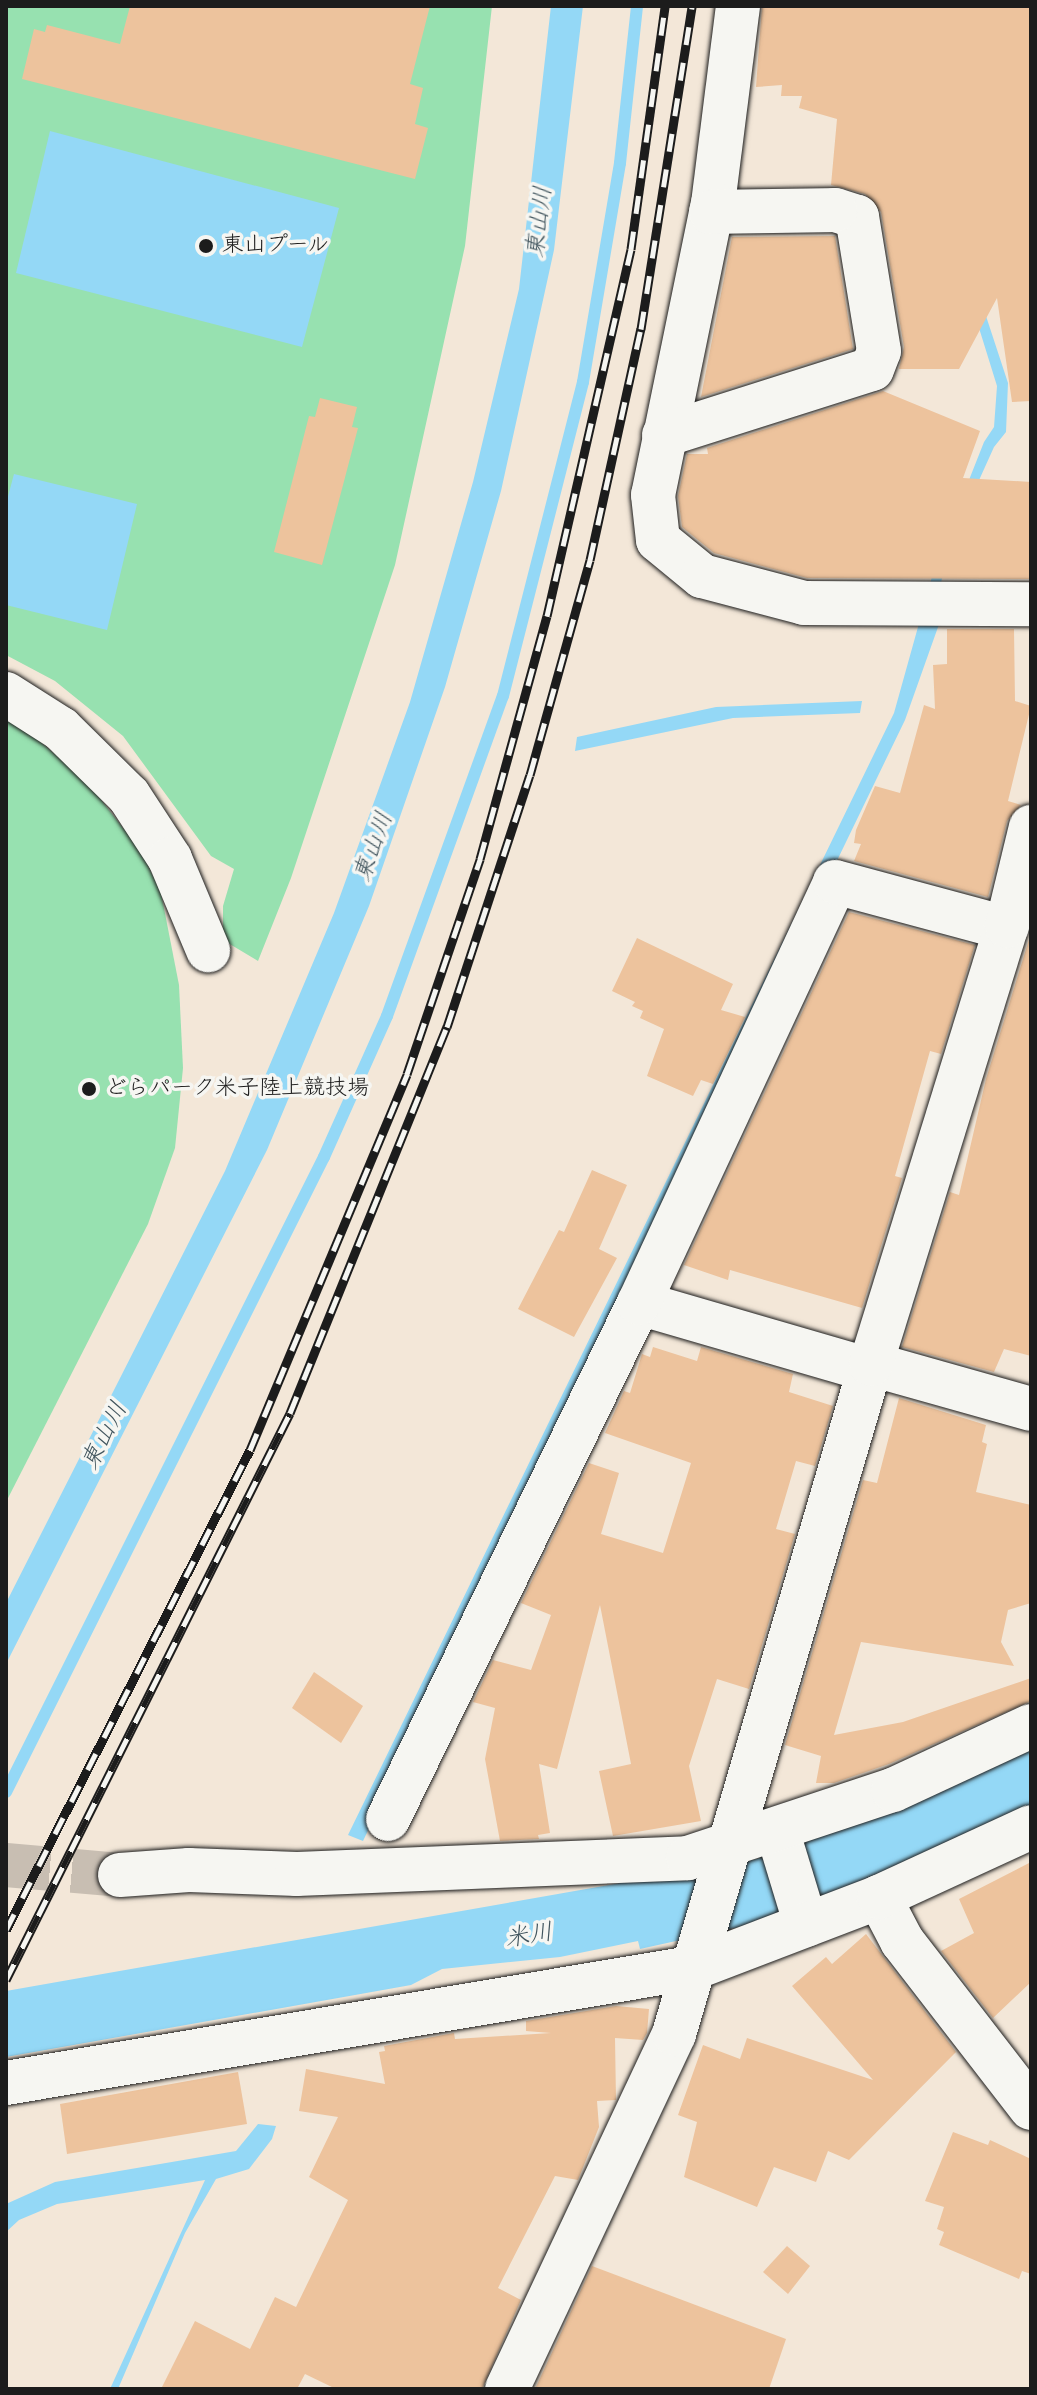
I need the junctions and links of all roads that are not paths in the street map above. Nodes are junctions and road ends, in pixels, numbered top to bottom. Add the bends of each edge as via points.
1 (738, 6) edge
2 (711, 212) junction
3 (664, 435) junction
4 (1031, 604) edge
5 (6, 694) edge
6 (1030, 834) edge
7 (1006, 928) junction
8 (208, 950) dead end
9 (639, 1303) junction
10 (870, 1367) junction
11 (1031, 1409) edge
12 (1031, 1726) edge
13 (388, 1819) dead end
14 (1031, 1827) edge
15 (779, 1839) junction
16 (728, 1850) junction
17 (120, 1875) tunnel mouth
18 (879, 1897) junction
19 (804, 1919) junction
20 (700, 1954) junction
21 (6, 2083) edge
22 (1031, 2108) edge
23 (507, 2389) edge

1 - 2 street
2 - 3 street
2 - 3 street via 835,210 857,217 879,351 872,369
3 - 4 street via 653,521 658,540 686,567 738,588 804,603
5 - 8 street via 61,729 129,796 170,859
6 - 7 street
7 - 9 street via 835,882
7 - 10 street
9 - 10 street
9 - 13 street
10 - 11 street
10 - 16 street
12 - 15 street
14 - 18 street
15 - 16 street
15 - 19 street
16 - 17 street via 688,1858 581,1864
16 - 20 street
18 - 19 street
18 - 22 street via 902,1941
19 - 20 street
20 - 21 street
20 - 23 street via 674,2034

